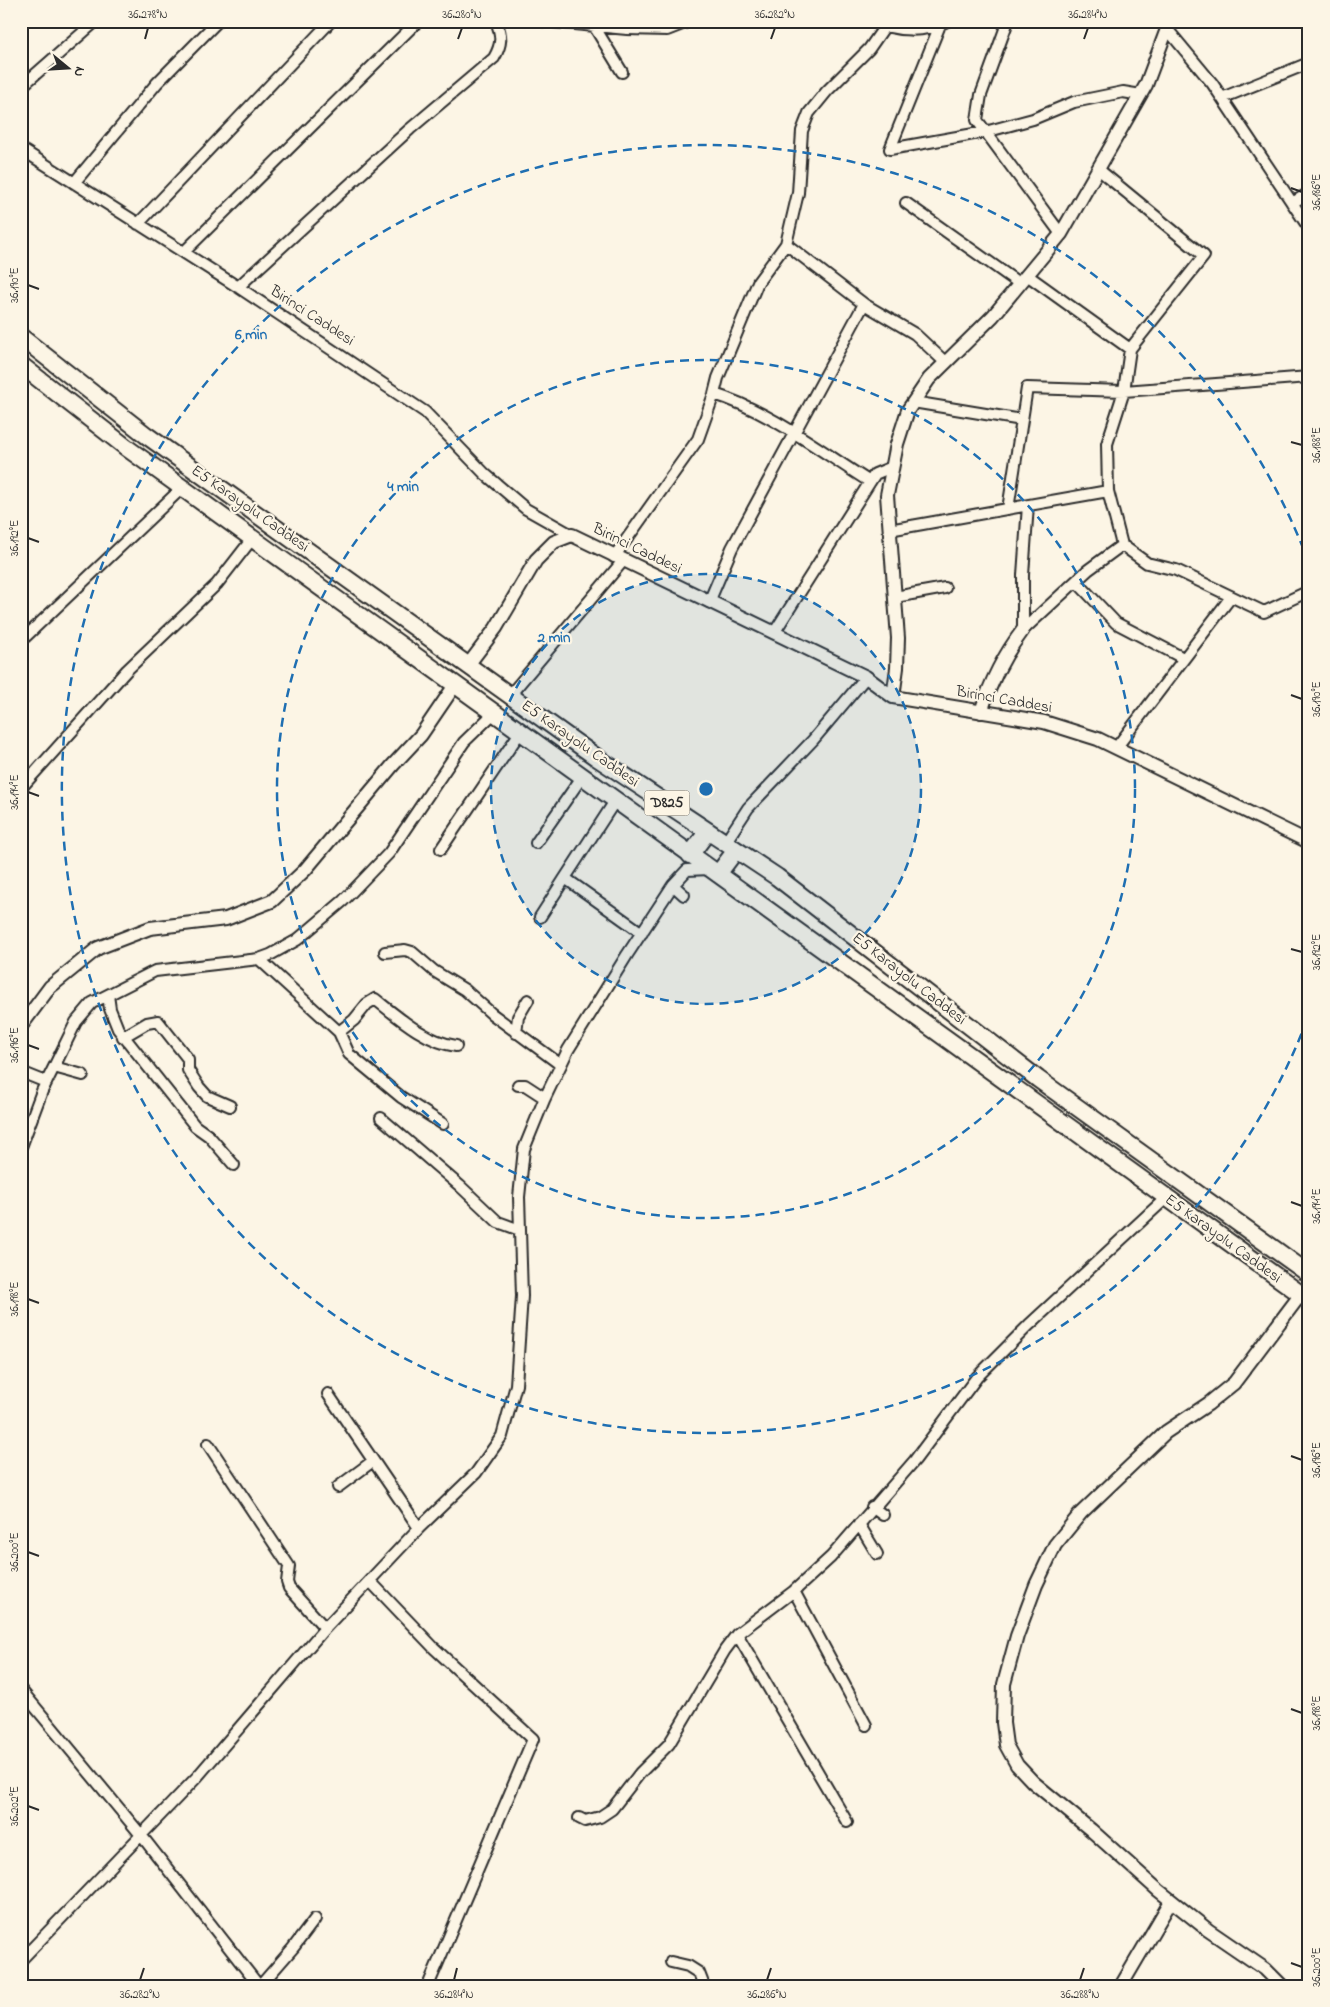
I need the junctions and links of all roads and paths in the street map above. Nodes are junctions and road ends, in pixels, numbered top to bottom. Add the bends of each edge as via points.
1 (96, 21) edge
2 (218, 21) edge
3 (331, 21) edge
4 (418, 21) edge
5 (496, 21) edge
6 (542, 21) edge
7 (690, 21) edge
8 (874, 21) edge
9 (1008, 21) edge
10 (943, 23) edge
11 (594, 26) junction
12 (885, 26) junction
13 (1169, 26) edge
14 (1309, 63) edge
15 (622, 72) dead end
16 (21, 87) edge
17 (1141, 95) junction
18 (1222, 98) junction
19 (985, 132) junction
20 (21, 149) edge
21 (1098, 169) junction
22 (74, 183) junction
23 (1309, 193) edge
24 (1292, 202) junction
25 (906, 203) dead end
26 (138, 224) junction
27 (1309, 228) edge
28 (1061, 234) junction
29 (786, 244) junction
30 (184, 252) junction
31 (1024, 280) junction
32 (238, 287) junction
33 (864, 304) junction
34 (21, 337) edge
35 (1130, 349) junction
36 (946, 363) junction
37 (21, 365) edge
38 (1309, 377) edge
39 (1124, 391) junction
40 (714, 394) junction
41 (913, 402) junction
42 (1022, 420) junction
43 (793, 433) junction
44 (892, 467) junction
45 (870, 482) junction
46 (182, 488) junction
47 (1108, 491) junction
48 (1028, 506) junction
49 (1008, 509) junction
50 (889, 530) junction
51 (572, 535) junction
52 (252, 539) junction
53 (1122, 545) junction
54 (619, 559) junction
55 (1077, 582) junction
56 (945, 588) dead end
57 (1309, 590) edge
58 (894, 597) junction
59 (1231, 597) junction
60 (709, 602) junction
61 (1023, 630) junction
62 (774, 633) junction
63 (21, 641) edge
64 (1183, 658) junction
65 (468, 665) junction
66 (866, 677) junction
67 (455, 685) junction
68 (510, 695) junction
69 (892, 697) junction
70 (981, 712) junction
71 (494, 713) junction
72 (521, 731) junction
73 (1116, 748) junction
74 (582, 777) junction
75 (21, 788) edge
76 (615, 801) junction
77 (708, 831) junction
78 (1309, 842) edge
79 (536, 843) dead end
80 (731, 846) junction
81 (441, 849) dead end
82 (690, 855) junction
83 (714, 872) junction
84 (565, 878) junction
85 (673, 885) junction
86 (684, 895) dead end
87 (540, 917) dead end
88 (642, 933) junction
89 (385, 952) dead end
90 (259, 959) junction
91 (108, 995) junction
92 (528, 1000) dead end
93 (21, 1026) edge
94 (339, 1032) junction
95 (516, 1033) junction
96 (123, 1037) junction
97 (456, 1046) dead end
98 (561, 1065) junction
99 (54, 1067) junction
100 (21, 1072) edge
101 (84, 1075) dead end
102 (46, 1082) junction
103 (518, 1085) dead end
104 (545, 1098) junction
105 (230, 1106) dead end
106 (382, 1118) dead end
107 (443, 1124) dead end
108 (21, 1146) edge
109 (234, 1165) dead end
110 (1166, 1198) junction
111 (520, 1230) junction
112 (1309, 1274) edge
113 (1305, 1297) edge
114 (328, 1394) dead end
115 (208, 1444) dead end
116 (373, 1461) junction
117 (338, 1486) dead end
118 (872, 1507) junction
119 (883, 1515) dead end
120 (859, 1524) junction
121 (418, 1528) junction
122 (877, 1554) dead end
123 (370, 1582) junction
124 (794, 1591) junction
125 (325, 1628) junction
126 (737, 1634) junction
127 (21, 1690) edge
128 (866, 1725) dead end
129 (579, 1818) dead end
130 (846, 1822) dead end
131 (141, 1835) junction
132 (1171, 1901) junction
133 (314, 1919) dead end
134 (21, 1960) edge
135 (671, 1962) dead end
136 (259, 1986) edge
137 (428, 1986) edge
138 (704, 1986) edge
139 (1121, 1986) edge
140 (1282, 1986) edge

1 - 16 street
2 - 22 street via 157,83
3 - 26 street
4 - 30 street
5 - 32 street via 502,45 494,58 410,129
6 - 11 street
7 - 11 street via 667,30
8 - 12 street
9 - 19 street via 981,95 977,120
10 - 12 street via 907,30
10 - 19 street via 890,149
11 - 15 street
12 - 29 street via 809,114 802,130 798,193
13 - 17 street
13 - 18 street
14 - 18 street
17 - 19 street via 1123,92 1074,102 1033,119
17 - 21 street
18 - 24 street
19 - 28 street
20 - 22 street, Birinci Caddesi
21 - 28 street
21 - 35 street via 1204,256
22 - 26 street, Birinci Caddesi
23 - 24 street
24 - 27 street
25 - 31 street
26 - 30 street, Birinci Caddesi
28 - 31 street
29 - 33 street
29 - 40 street via 758,282
30 - 32 street, Birinci Caddesi
31 - 35 street
31 - 36 street
32 - 51 street, Birinci Caddesi via 425,412 485,474 519,503
33 - 36 street via 915,334
33 - 43 street
34 - 65 highway, E5 Karayolu Caddesi / D825 via 146,435
35 - 39 street
36 - 41 street via 929,379
37 - 46 highway, E5 Karayolu Caddesi / D825
38 - 39 street
39 - 42 street via 1027,388
39 - 47 street via 1107,444
40 - 43 street via 735,400
40 - 54 street via 698,439
41 - 42 street
41 - 44 street via 905,418
42 - 49 street
43 - 45 street
43 - 60 street via 732,548
44 - 45 street via 881,470
44 - 50 street via 886,495
45 - 62 street
46 - 52 highway, E5 Karayolu Caddesi / D825
46 - 63 street
47 - 48 street
47 - 53 street
48 - 49 street
48 - 61 street
49 - 50 street
50 - 58 street
51 - 54 street, Birinci Caddesi
51 - 65 street via 554,542 536,560 496,628
52 - 67 highway, E5 Karayolu Caddesi / D825
52 - 75 street via 217,584 127,670
53 - 55 street
53 - 59 street via 1147,563 1176,570
54 - 60 street, Birinci Caddesi
54 - 68 street
55 - 61 street
55 - 64 street via 1116,623
56 - 58 street
57 - 59 street via 1264,612
58 - 69 street via 897,668
59 - 64 street
60 - 62 street, Birinci Caddesi
61 - 70 street via 997,672
62 - 66 street, Birinci Caddesi
64 - 73 street
65 - 68 highway, E5 Karayolu Caddesi / D825
66 - 69 street, Birinci Caddesi
66 - 80 street via 813,740 748,808
67 - 71 highway, E5 Karayolu Caddesi / D825
67 - 93 street via 422,735 305,870 272,902 226,919 150,928 98,948 50,986
68 - 77 highway, E5 Karayolu Caddesi / D825
69 - 70 street, Birinci Caddesi
70 - 73 street, Birinci Caddesi via 1044,722
71 - 72 highway, E5 Karayolu Caddesi / D825
71 - 90 street via 464,742 389,854 343,901 297,940
72 - 74 highway, E5 Karayolu Caddesi / D825
72 - 81 street
73 - 78 street, Birinci Caddesi
74 - 76 highway, E5 Karayolu Caddesi / D825
74 - 79 street
76 - 82 highway, E5 Karayolu Caddesi / D825
76 - 84 street
77 - 80 highway, E5 Karayolu Caddesi / D825
77 - 82 highway
80 - 83 highway
80 - 112 highway, E5 Karayolu Caddesi / D825 via 777,877 1038,1079
82 - 83 highway, E5 Karayolu Caddesi / D825
83 - 85 street via 686,870
83 - 110 highway, E5 Karayolu Caddesi / D825
84 - 87 street
84 - 88 street
85 - 86 street
85 - 88 street
88 - 98 street
89 - 95 street via 412,952 434,971 465,990
90 - 91 street via 155,970
90 - 94 street
91 - 96 street via 113,1018
91 - 99 street via 92,1003 76,1022
92 - 95 street via 518,1016
94 - 97 street via 375,999 431,1038
94 - 107 street via 349,1054 401,1097
95 - 98 street
96 - 105 street via 147,1022 158,1021 188,1059 188,1070 199,1087 207,1096
96 - 109 street via 195,1126 209,1136
98 - 104 street
99 - 101 street
99 - 102 street
100 - 102 street
102 - 108 street
103 - 104 street via 525,1085
104 - 111 street via 524,1149
106 - 111 street via 498,1222
110 - 113 highway, E5 Karayolu Caddesi / D825
110 - 118 street via 987,1366 916,1460
111 - 121 street via 522,1296 516,1385 502,1436 476,1473
113 - 132 street via 1234,1383 1166,1432 1081,1513 1056,1545 1036,1585 1004,1684 1006,1745 1017,1765
114 - 116 street
115 - 125 street via 289,1566 287,1582 290,1588
116 - 117 street
116 - 121 street
118 - 119 street
118 - 120 street
120 - 122 street
120 - 124 street via 831,1557
121 - 123 street
123 - 125 street
123 - 137 street via 434,1648 533,1739
124 - 126 street
124 - 128 street
125 - 131 street via 197,1777
126 - 129 street via 669,1744 640,1773 612,1809 600,1817 585,1821
126 - 130 street
127 - 131 street
131 - 134 street
131 - 136 street
132 - 139 street
132 - 140 street via 1265,1969
133 - 136 street
135 - 138 street via 699,1973

